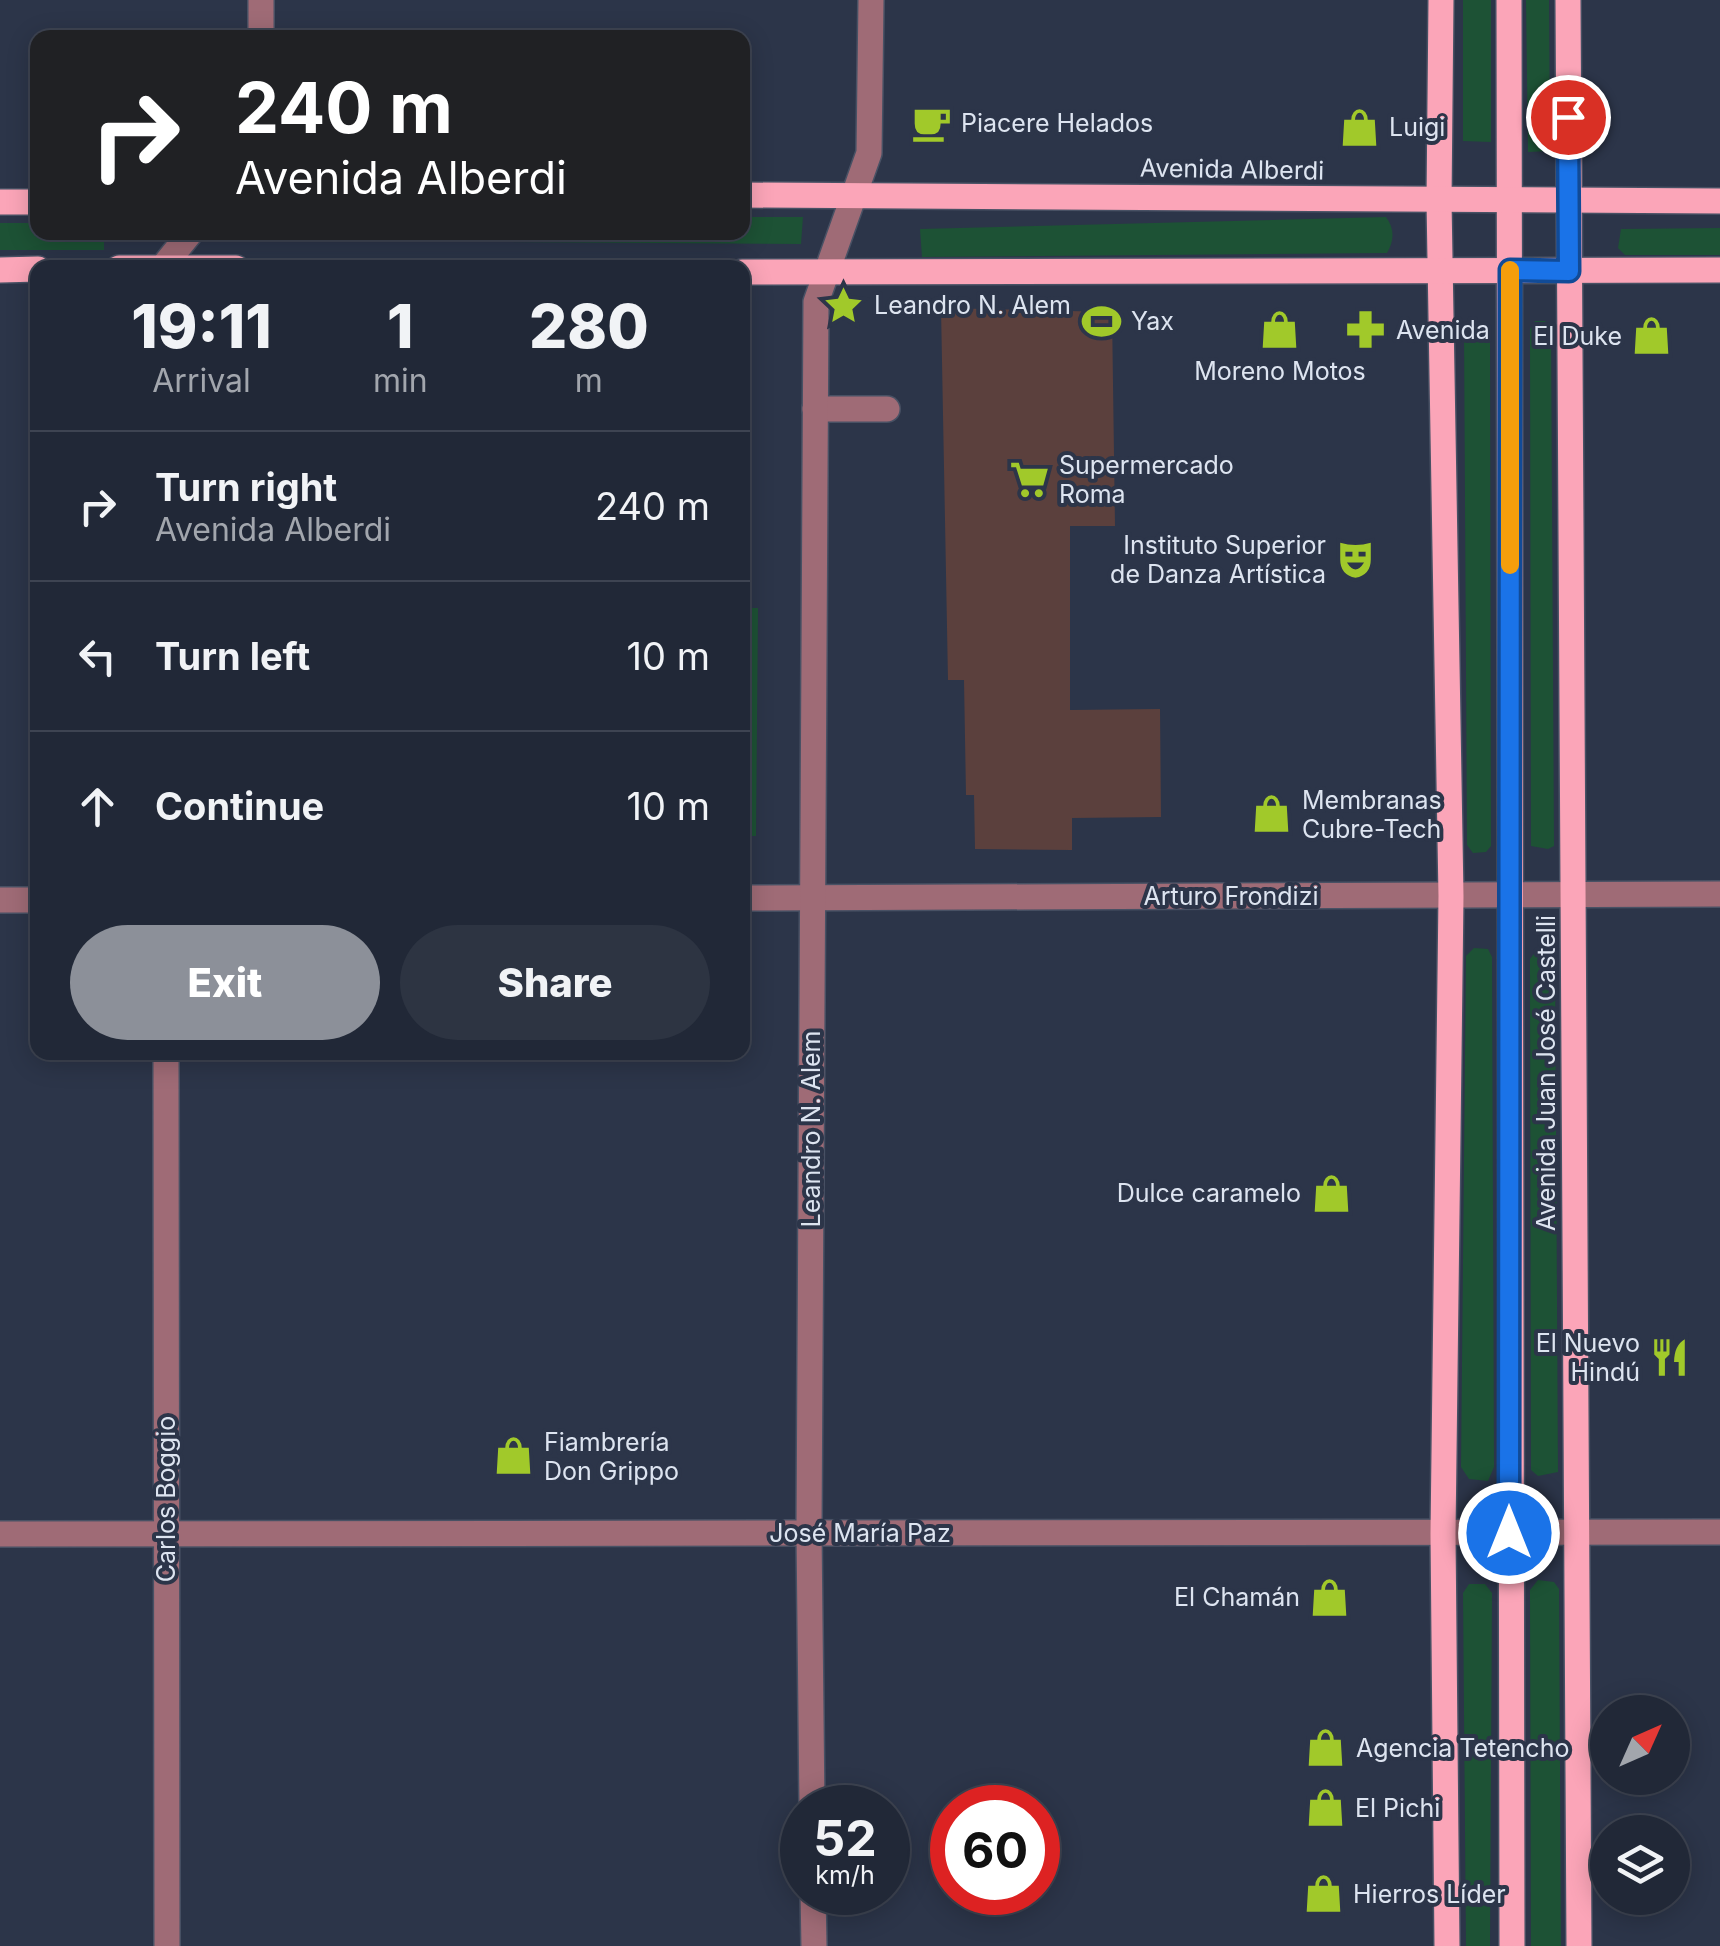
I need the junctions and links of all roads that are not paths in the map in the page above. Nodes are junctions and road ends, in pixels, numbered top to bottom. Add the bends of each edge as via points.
1 (261, 0) edge
2 (871, 0) edge
3 (1441, 0) edge
4 (1510, 0) edge
5 (1568, 0) edge
6 (261, 30) edge
7 (750, 195) edge
8 (856, 196) junction
9 (1567, 199) junction
10 (1510, 200) junction
11 (1439, 201) junction
12 (1720, 201) edge
13 (0, 202) edge
14 (30, 202) edge
15 (184, 240) edge
16 (168, 260) edge
17 (30, 269) edge
18 (0, 270) edge
19 (1442, 270) junction
20 (1510, 270) junction
21 (1720, 270) edge
22 (1569, 271) junction
23 (750, 272) edge
24 (828, 273) junction
25 (815, 408) junction
26 (887, 409) dead end
27 (1720, 894) edge
28 (1450, 896) junction
29 (1512, 896) junction
30 (1576, 896) junction
31 (750, 898) edge
32 (812, 898) junction
33 (0, 900) edge
34 (30, 900) edge
35 (166, 1060) edge
36 (809, 1532) junction
37 (1578, 1532) junction
38 (1720, 1532) edge
39 (1509, 1533) junction
40 (0, 1534) edge
41 (1443, 1534) junction
42 (166, 1535) junction
43 (812, 1785) edge
44 (813, 1915) edge
45 (167, 1946) edge
46 (814, 1946) edge
47 (1447, 1946) edge
48 (1512, 1946) edge
49 (1579, 1946) edge

1 - 6 street
2 - 8 street, Leandro N. Alem via 869,153
3 - 11 main road
4 - 10 main road, Avenida Juan José Castelli
5 - 9 main road, Avenida Juan José Castelli
7 - 8 main road, Avenida Alberdi
8 - 11 main road, Avenida Alberdi
8 - 24 street, Leandro N. Alem
9 - 10 main road, Avenida Alberdi
9 - 12 main road, Avenida Alberdi
9 - 22 main road, Avenida Juan José Castelli
10 - 11 main road, Avenida Alberdi
10 - 20 main road, Avenida Juan José Castelli
11 - 19 main road
13 - 14 main road
15 - 16 street
17 - 18 main road
19 - 20 main road
19 - 24 main road
19 - 28 main road
20 - 22 main road
20 - 29 main road, Avenida Juan José Castelli
21 - 22 main road
22 - 30 main road, Avenida Juan José Castelli
23 - 24 main road
24 - 25 street, Leandro N. Alem via 816,302
25 - 26 street
25 - 32 street, Leandro N. Alem
27 - 30 street, Arturo Frondizi
28 - 29 street, Arturo Frondizi
28 - 32 street, Arturo Frondizi
28 - 41 main road
29 - 30 street, Arturo Frondizi
29 - 39 main road, Avenida Juan José Castelli
30 - 37 main road, Avenida Juan José Castelli
31 - 32 street, Arturo Frondizi
32 - 36 street, Leandro N. Alem
33 - 34 street
35 - 42 street, Carlos Boggio
36 - 41 street, José María Paz
36 - 42 street, José María Paz
36 - 43 street, Leandro N. Alem
37 - 38 street, José María Paz
37 - 39 street, José María Paz
37 - 49 main road, Avenida Juan José Castelli
39 - 41 street, José María Paz
39 - 48 main road, Avenida Juan José Castelli
40 - 42 street, José María Paz
41 - 47 main road
42 - 45 street, Carlos Boggio
44 - 46 street

